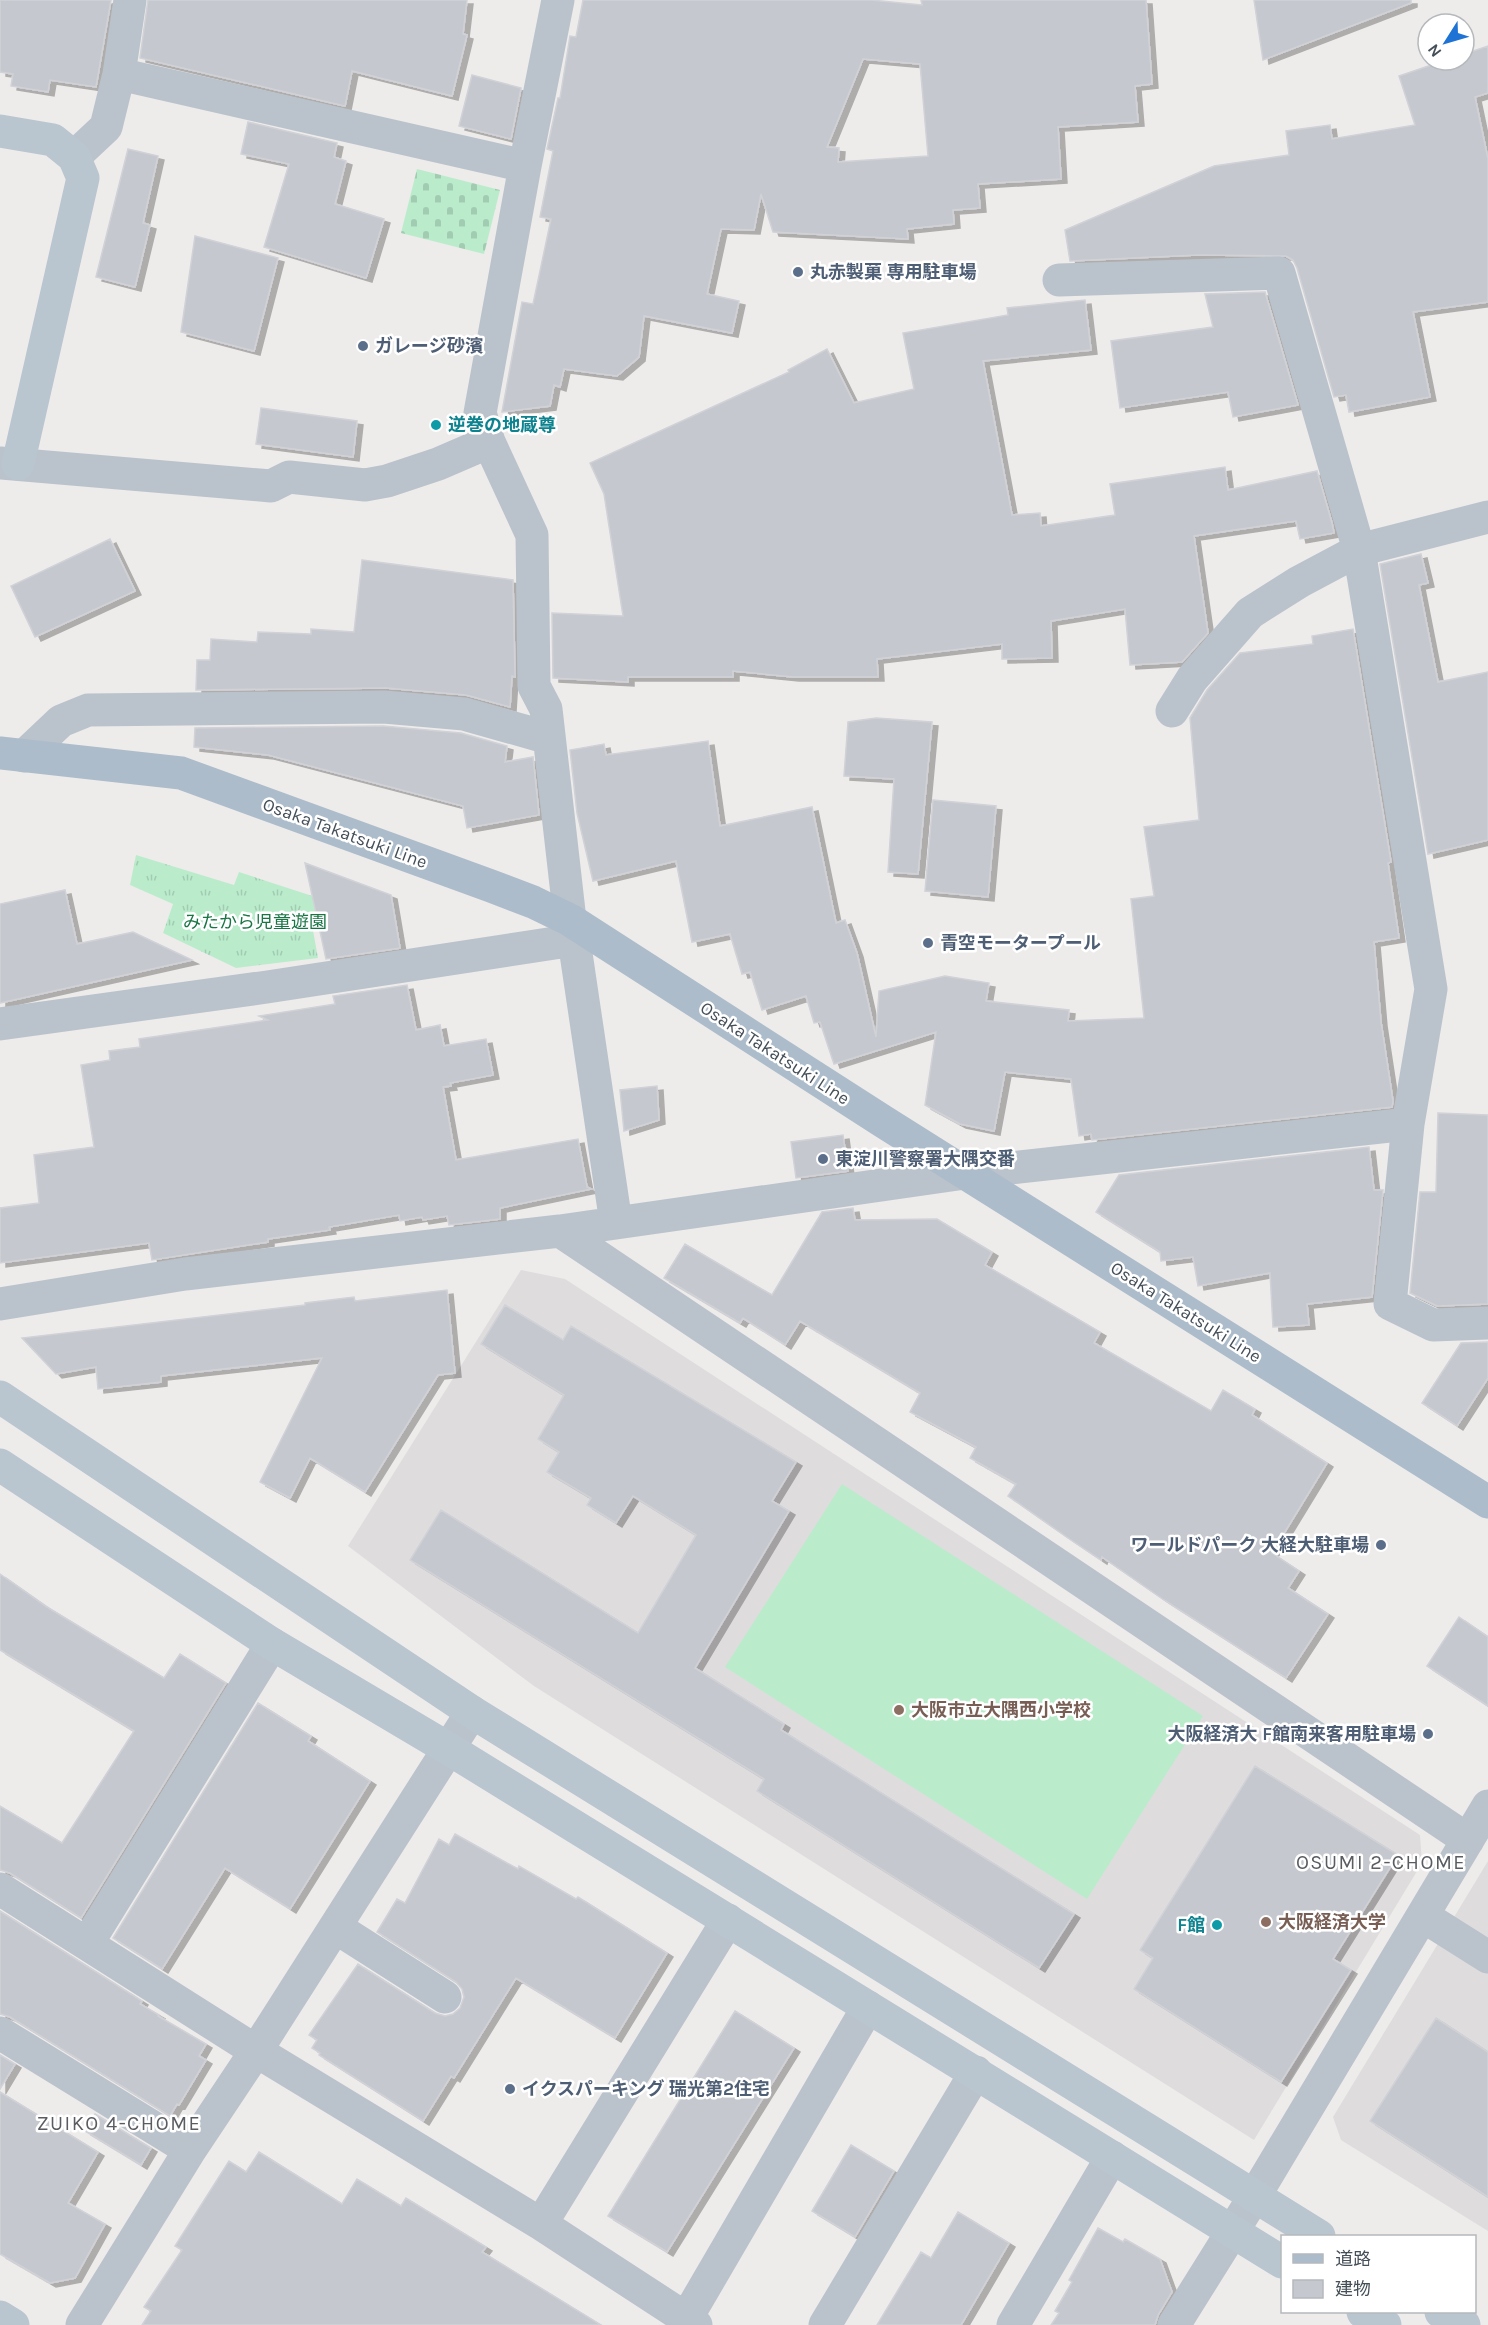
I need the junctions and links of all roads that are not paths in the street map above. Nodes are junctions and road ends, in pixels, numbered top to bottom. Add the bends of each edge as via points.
1 (130, 0) edge
2 (558, 0) edge
3 (119, 74) junction
4 (0, 131) edge
5 (74, 157) junction
6 (525, 166) junction
7 (1059, 280) dead end
8 (489, 442) junction
9 (9, 463) edge
10 (1488, 517) edge
11 (1359, 550) junction
12 (1172, 711) dead end
13 (549, 738) junction
14 (12, 755) edge
15 (579, 932) junction
16 (0, 1024) edge
17 (1408, 1124) junction
18 (965, 1173) junction
19 (616, 1222) junction
20 (560, 1231) junction
21 (0, 1304) edge
22 (1488, 1323) edge
23 (0, 1397) edge
24 (0, 1465) edge
25 (1488, 1502) edge
26 (272, 1644) junction
27 (472, 1712) junction
28 (449, 1749) junction
29 (1488, 1806) edge
30 (1468, 1840) junction
31 (0, 1889) edge
32 (1423, 1916) junction
33 (728, 1920) junction
34 (335, 1927) junction
35 (87, 1944) junction
36 (1485, 1949) edge
37 (445, 1998) dead end
38 (868, 2007) junction
39 (0, 2033) edge
40 (256, 2051) junction
41 (976, 2072) junction
42 (190, 2150) junction
43 (1112, 2157) junction
44 (1254, 2197) junction
45 (541, 2224) junction
46 (1233, 2231) junction
47 (1317, 2235) edge
48 (1281, 2261) edge
49 (1365, 2313) edge
50 (1444, 2313) edge
51 (0, 2317) edge
52 (689, 2323) edge
53 (13, 2325) edge
54 (82, 2325) edge
55 (825, 2325) edge
56 (1012, 2325) edge
57 (1174, 2325) edge
58 (1385, 2325) edge
59 (1464, 2325) edge

1 - 3 street
2 - 6 street
3 - 5 street via 106,127
3 - 6 street
4 - 5 street via 53,140
5 - 9 street via 83,178
6 - 8 street via 480,412
7 - 11 street via 1279,273
8 - 9 street via 410,474 364,485 289,477 271,486
8 - 13 street via 532,536 534,687 546,710
10 - 11 street
11 - 12 street via 1250,613 1192,679
11 - 17 street via 1431,989
13 - 14 street via 464,714 384,707 88,710 61,721
13 - 15 street
14 - 15 main road, Osaka Takatsuki Line via 181,773 533,902
15 - 16 street via 267,987
15 - 18 main road, Osaka Takatsuki Line
15 - 19 street
17 - 18 street
17 - 22 street via 1389,1304 1433,1325
18 - 19 street
18 - 25 main road, Osaka Takatsuki Line
19 - 20 street
20 - 21 street via 185,1274
20 - 30 street
23 - 27 street
24 - 26 street
26 - 28 street
26 - 35 street
27 - 28 street
27 - 44 street
28 - 33 street
28 - 34 street
29 - 30 street
30 - 32 street
31 - 35 street
32 - 36 street
32 - 44 street
33 - 38 street
33 - 45 street
34 - 37 street
34 - 40 street
35 - 40 street
38 - 41 street
38 - 52 street
39 - 42 street
40 - 42 street
40 - 45 street
41 - 43 street
41 - 55 street
42 - 54 street
43 - 46 street
43 - 56 street
44 - 46 street
44 - 47 street
45 - 52 street
46 - 48 street
46 - 57 street
49 - 58 street
50 - 59 street
51 - 53 street

